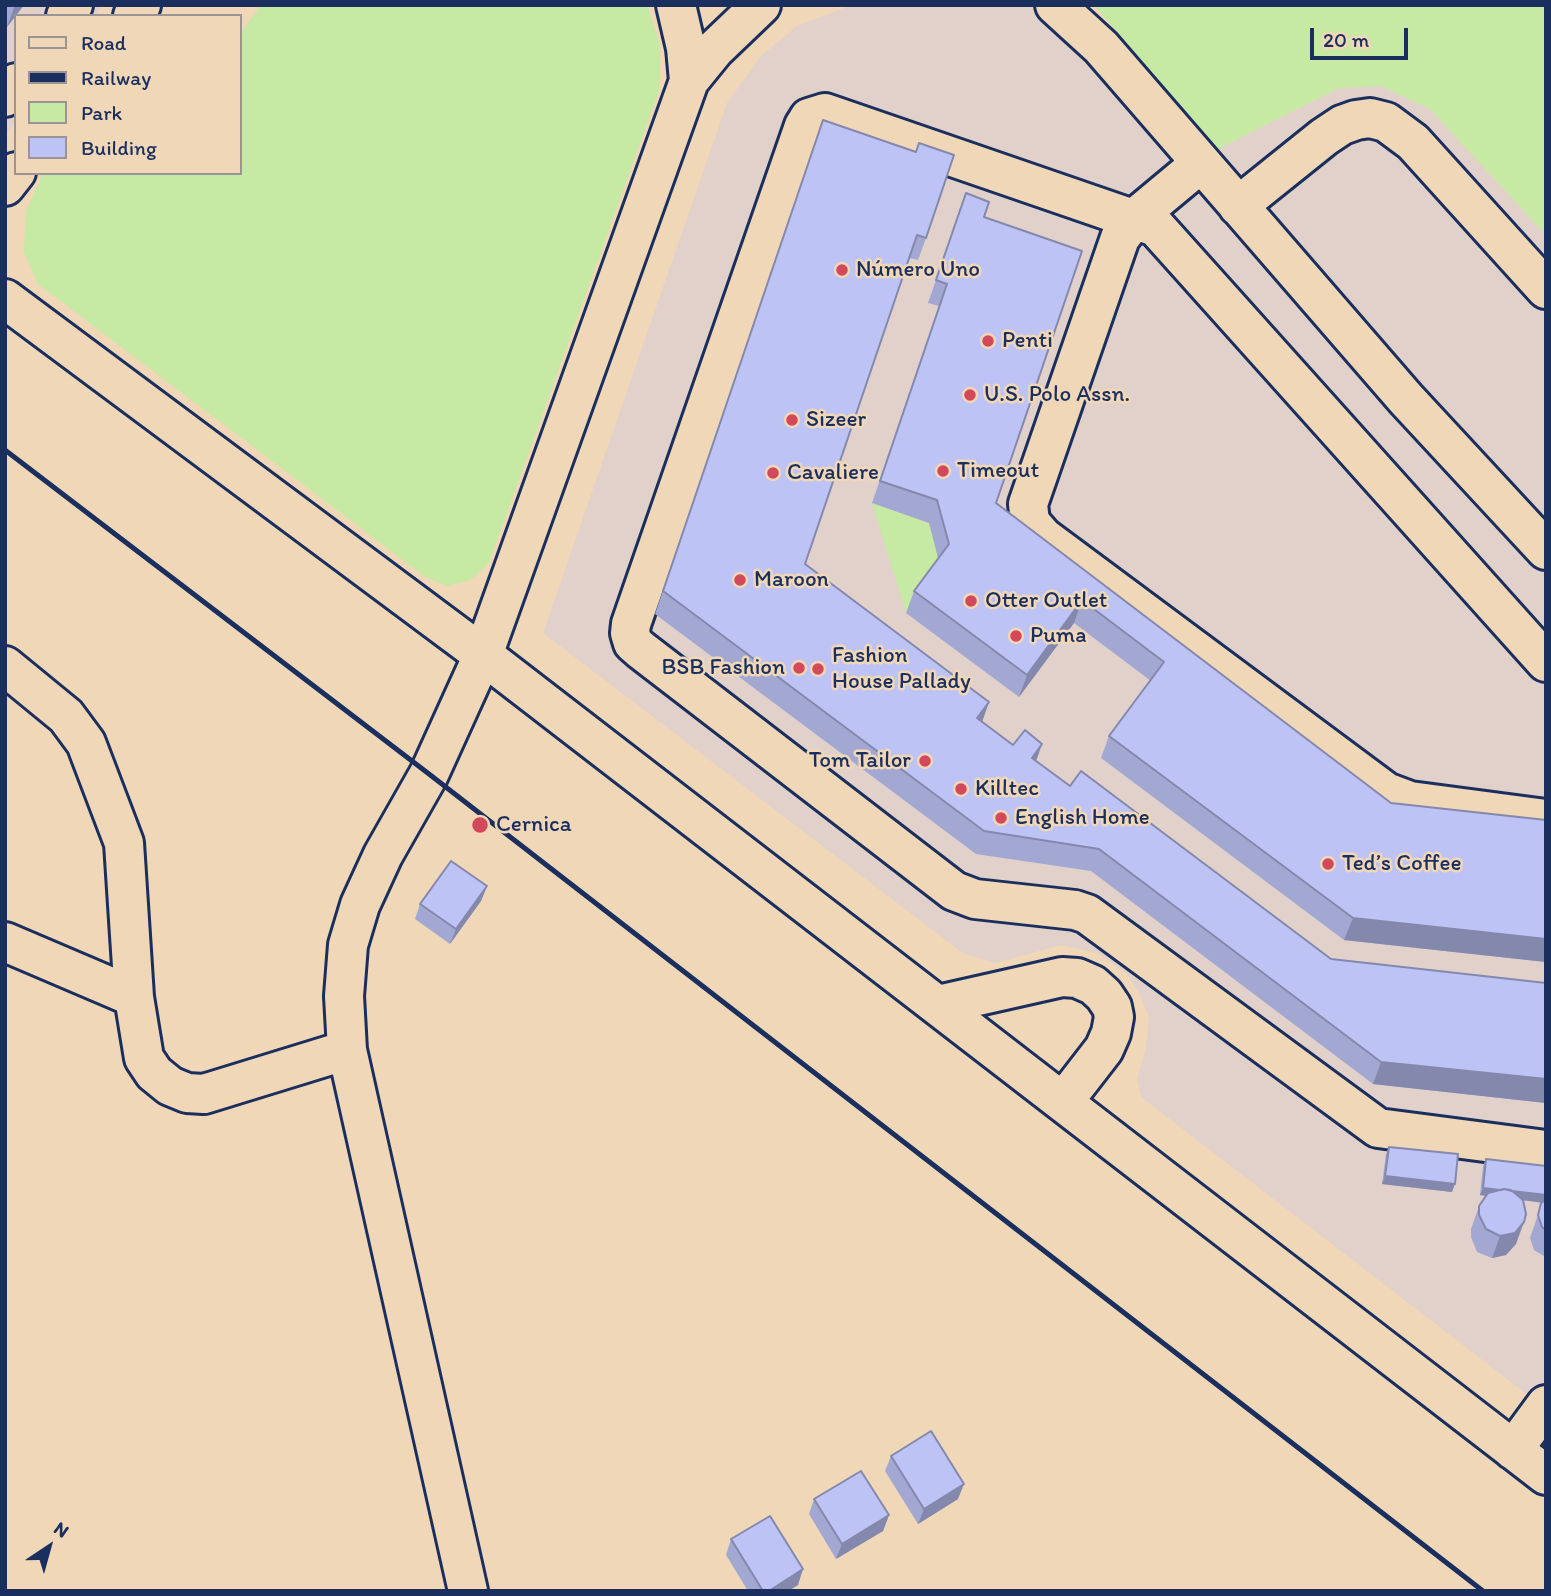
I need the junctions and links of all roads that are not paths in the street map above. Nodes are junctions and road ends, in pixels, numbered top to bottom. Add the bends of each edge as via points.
1 (676, 5) edge
2 (761, 5) edge
3 (1055, 5) edge
4 (689, 82) junction
5 (1201, 163) junction
6 (1238, 206) junction
7 (1135, 218) junction
8 (1546, 289) edge
9 (5, 299) edge
10 (1546, 550) edge
11 (483, 655) junction
12 (1546, 662) edge
13 (5, 666) edge
14 (1545, 816) edge
15 (5, 942) edge
16 (134, 997) junction
17 (938, 1005) junction
18 (347, 1050) junction
19 (1063, 1102) junction
20 (1546, 1150) edge
21 (1546, 1405) edge
22 (1513, 1450) junction
23 (1546, 1475) edge
24 (468, 1591) edge

1 - 4 street
2 - 4 street via 715,49
3 - 5 street via 1101,47
4 - 11 street
5 - 6 street
5 - 7 street
6 - 8 street via 1342,125 1370,118 1386,122 1413,142
6 - 10 street via 1406,399
7 - 12 street via 1156,227
7 - 14 street via 1119,238 1028,504 1034,529 1386,792 1410,801
7 - 20 street via 832,114 809,118 642,594 630,633 634,643 954,891 975,899 1087,914 1378,1128
9 - 11 street
11 - 17 street
11 - 18 street via 429,774 360,905 348,945 344,996
13 - 16 street via 66,716 86,743 124,843
15 - 16 street
16 - 18 street via 144,1058 154,1073 187,1093 204,1094
17 - 19 street
17 - 19 street via 1062,977 1093,985 1112,1007 1111,1033
18 - 24 street
19 - 22 street
21 - 22 street
22 - 23 street

